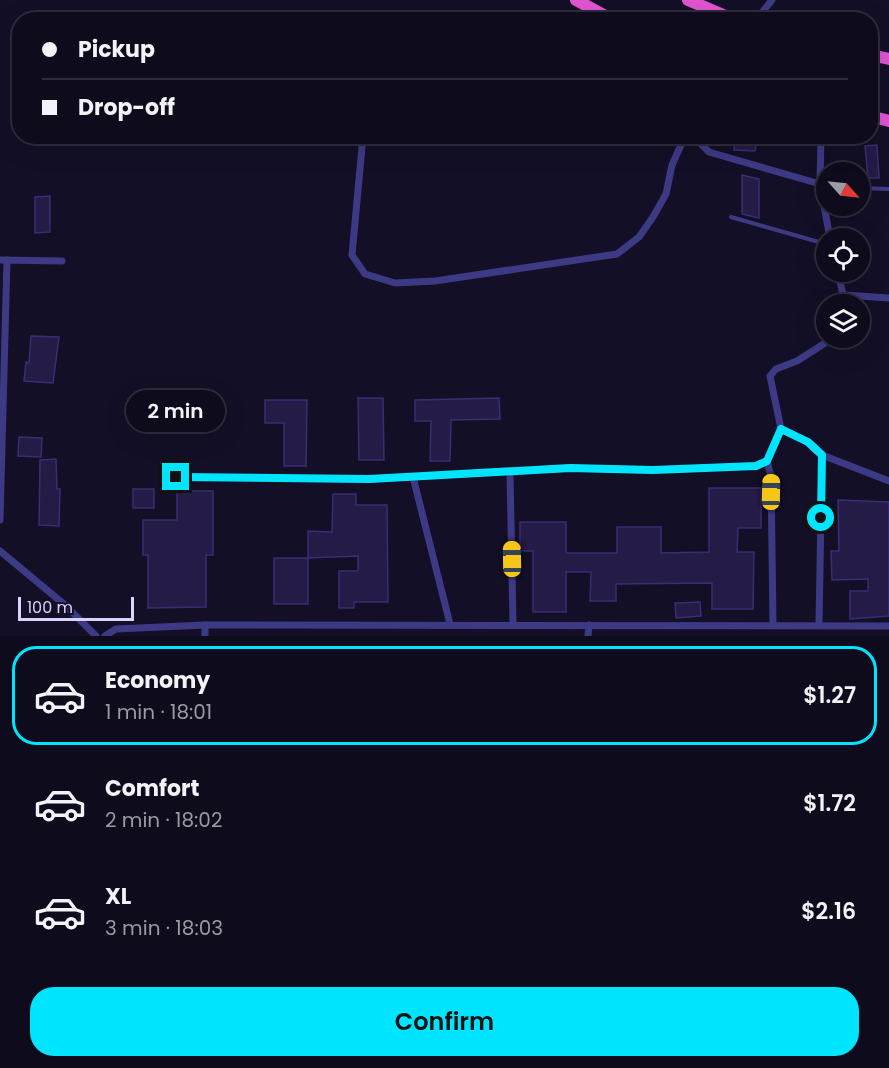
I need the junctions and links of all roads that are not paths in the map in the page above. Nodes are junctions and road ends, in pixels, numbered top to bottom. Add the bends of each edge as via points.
1 (576, 0) edge
2 (688, 0) edge
3 (772, 0) edge
4 (599, 12) edge
5 (716, 12) edge
6 (762, 12) edge
7 (362, 144) edge
8 (681, 144) edge
9 (701, 144) edge
10 (821, 144) edge
11 (822, 162) edge
12 (816, 182) edge
13 (870, 188) edge
14 (889, 189) edge
15 (731, 217) dead end
16 (816, 241) edge
17 (4, 260) edge
18 (62, 261) dead end
19 (870, 297) edge
20 (889, 298) edge
21 (817, 348) edge
22 (2, 426) edge
23 (781, 429) junction
24 (822, 455) junction
25 (767, 461) junction
26 (510, 472) junction
27 (176, 477) dead end
28 (412, 477) junction
29 (889, 481) edge
30 (0, 520) edge
31 (0, 551) edge
32 (450, 624) junction
33 (513, 624) junction
34 (773, 624) junction
35 (819, 624) junction
36 (205, 625) junction
37 (589, 625) junction
38 (285, 626) junction
39 (889, 626) edge
40 (96, 636) edge
41 (105, 636) edge
42 (205, 636) edge
43 (285, 636) edge
44 (588, 636) edge

1 - 4 highway
2 - 5 highway
3 - 6 street
7 - 8 street via 352,255 364,274 395,283 503,272 617,254 639,237 658,209
9 - 12 street via 709,153
10 - 11 street
13 - 14 lane
15 - 16 lane
17 - 18 street
17 - 22 street
19 - 20 street
21 - 23 street via 770,376
22 - 30 street
23 - 24 street via 808,442
23 - 25 street
24 - 29 street
24 - 35 street
25 - 26 street via 756,466
25 - 34 street via 771,476
26 - 28 street
26 - 33 street
27 - 28 street
28 - 32 street
31 - 40 street via 66,605
32 - 33 street
32 - 38 street
33 - 37 street
34 - 35 street
34 - 37 street
35 - 39 street
36 - 38 street
36 - 41 street via 116,629
36 - 42 street
37 - 44 street
38 - 43 street

